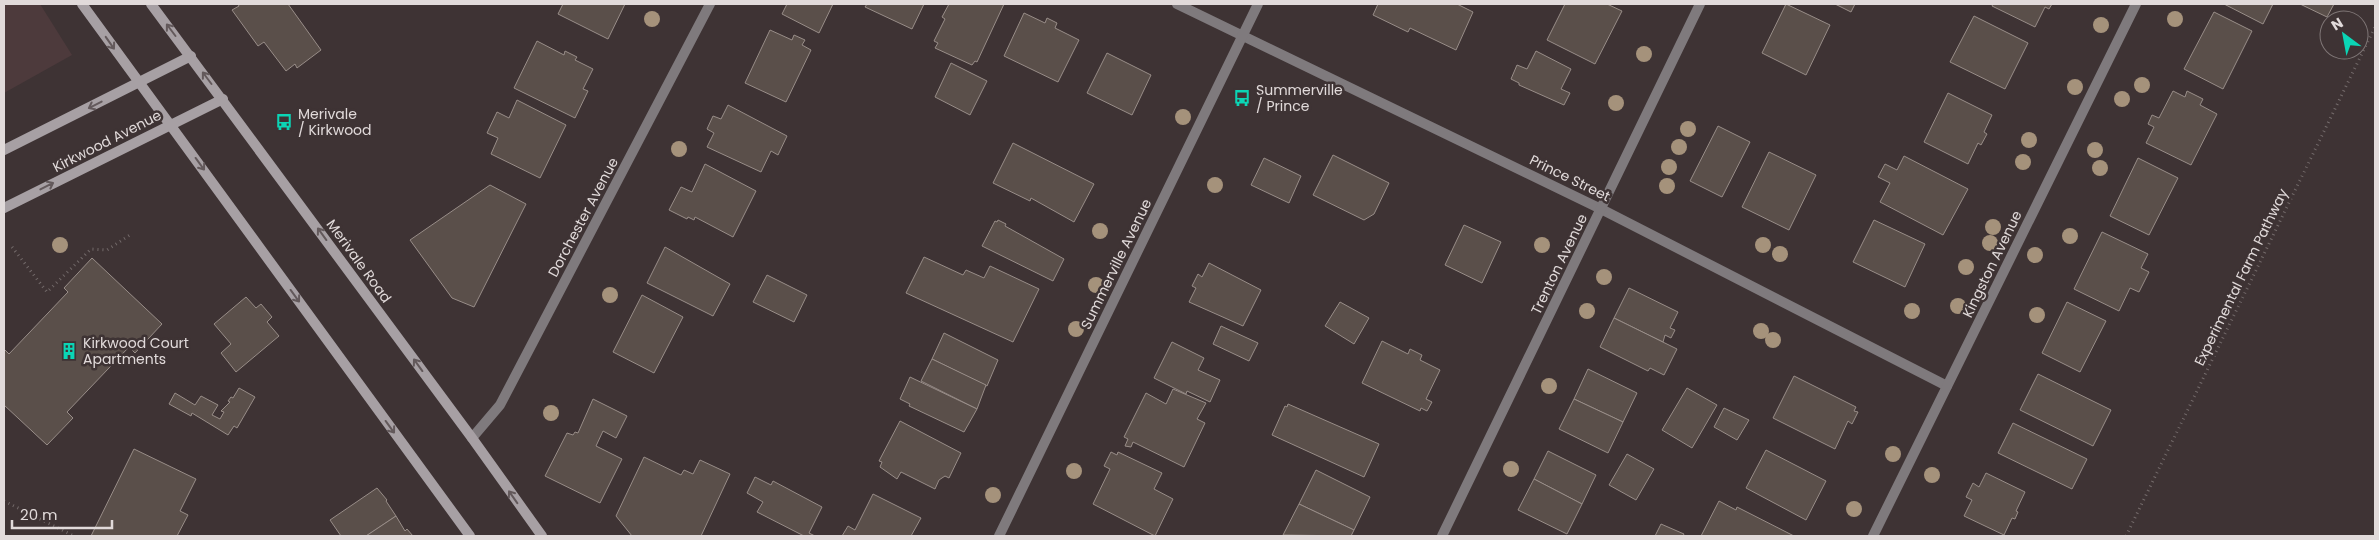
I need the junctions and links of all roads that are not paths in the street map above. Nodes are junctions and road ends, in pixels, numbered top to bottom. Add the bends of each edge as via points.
1 (82, 4) edge
2 (151, 4) edge
3 (710, 4) edge
4 (1177, 4) edge
5 (1258, 4) edge
6 (1700, 4) edge
7 (2136, 4) edge
8 (1242, 35) junction
9 (191, 56) junction
10 (138, 83) junction
11 (223, 99) junction
12 (171, 124) junction
13 (4, 150) edge
14 (4, 208) edge
15 (1601, 208) junction
16 (1947, 386) junction
17 (472, 438) junction
18 (470, 536) edge
19 (542, 536) edge
20 (999, 536) edge
21 (1442, 536) edge
22 (1873, 536) edge

1 -> 10 main road
9 -> 2 main road, Merivale Road
3 - 17 street, Dorchester Avenue via 500,405
4 - 8 street, Prince Street
5 - 8 street, Summerville Avenue
6 - 15 street, Trenton Avenue
7 - 16 street, Kingston Avenue
8 - 15 street, Prince Street
8 - 20 street, Summerville Avenue
9 - 10 main road
11 -> 9 main road, Merivale Road
10 - 12 main road
10 -> 13 main road
11 - 12 main road, Kirkwood Avenue
17 -> 11 main road, Merivale Road
14 -> 12 main road, Kirkwood Avenue
12 -> 18 main road
15 - 16 street, Prince Street
15 - 21 street, Trenton Avenue
16 - 22 street, Kingston Avenue
19 -> 17 main road, Merivale Road

